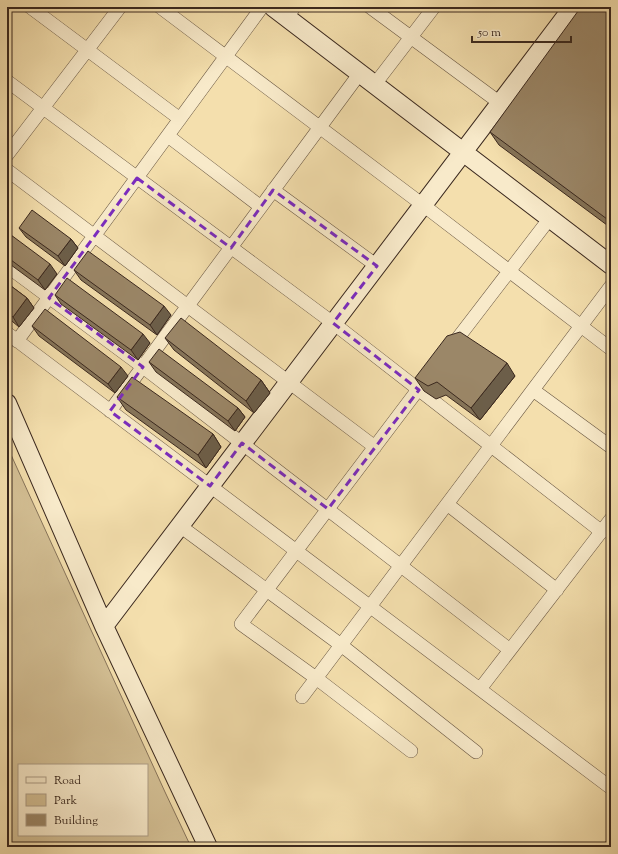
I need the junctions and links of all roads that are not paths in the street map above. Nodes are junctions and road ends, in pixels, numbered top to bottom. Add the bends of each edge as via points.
1 (30, 7) edge
2 (120, 7) edge
3 (160, 7) edge
4 (262, 7) edge
5 (370, 7) edge
6 (434, 7) edge
7 (573, 7) edge
8 (285, 11) edge
9 (411, 37) junction
10 (88, 49) junction
11 (226, 57) junction
12 (360, 73) junction
13 (7, 81) edge
14 (375, 84) junction
15 (500, 103) junction
16 (43, 108) junction
17 (180, 119) junction
18 (320, 127) junction
19 (168, 136) junction
20 (463, 152) junction
21 (7, 155) edge
22 (7, 170) edge
23 (137, 178) junction
24 (273, 190) junction
25 (423, 205) junction
26 (261, 207) junction
27 (550, 218) junction
28 (94, 236) junction
29 (231, 248) junction
30 (611, 265) edge
31 (7, 266) edge
32 (377, 266) junction
33 (509, 271) junction
34 (611, 286) edge
35 (49, 298) junction
36 (188, 306) junction
37 (333, 324) junction
38 (581, 326) junction
39 (12, 337) edge
40 (611, 349) edge
41 (442, 358) edge
42 (143, 367) junction
43 (433, 371) edge
44 (289, 382) junction
45 (419, 390) junction
46 (533, 390) junction
47 (7, 403) edge
48 (110, 411) junction
49 (242, 443) junction
50 (491, 446) junction
51 (375, 447) junction
52 (611, 447) edge
53 (210, 486) junction
54 (447, 504) junction
55 (328, 509) junction
56 (611, 519) edge
57 (180, 526) junction
58 (602, 532) junction
59 (296, 551) junction
60 (401, 566) junction
61 (267, 590) junction
62 (556, 590) junction
63 (370, 607) junction
64 (104, 626) junction
65 (341, 645) junction
66 (510, 650) junction
67 (316, 678) junction
68 (480, 689) junction
69 (302, 697) dead end
70 (411, 751) dead end
71 (476, 752) dead end
72 (611, 788) edge
73 (208, 847) edge

1 - 10 street
2 - 10 street
3 - 11 street
4 - 11 street
5 - 9 street
6 - 9 street
7 - 15 street
8 - 12 street
9 - 14 street
9 - 15 street
10 - 16 street
10 - 17 street
11 - 17 street
11 - 18 street
12 - 14 street
12 - 18 street
13 - 16 street
14 - 20 street
15 - 20 street
16 - 21 street
16 - 23 street
17 - 19 street
18 - 24 street
18 - 25 street
19 - 23 street
19 - 26 street
20 - 25 street
20 - 27 street
22 - 28 street
23 - 28 street
23 - 29 street
24 - 26 street
24 - 32 street
25 - 32 street
25 - 33 street
26 - 29 street
27 - 30 street
27 - 33 street
28 - 35 street
28 - 36 street
29 - 36 street
29 - 37 street
31 - 35 street
32 - 37 street
33 - 38 street
33 - 41 street
34 - 38 street
35 - 39 street
35 - 42 street
36 - 42 street
36 - 44 street
37 - 44 street
37 - 45 street
38 - 40 street
38 - 46 street
39 - 48 street
42 - 48 street
42 - 49 street
43 - 45 street
44 - 49 street
44 - 51 street
45 - 50 street
45 - 51 street
46 - 50 street
46 - 52 street
47 - 64 street
48 - 53 street
49 - 53 street
49 - 55 street
50 - 54 street
50 - 58 street
51 - 55 street
53 - 57 street
53 - 59 street
54 - 60 street
54 - 62 street
55 - 59 street
55 - 60 street
56 - 58 street
57 - 61 street
57 - 64 street
58 - 62 street
59 - 61 street
59 - 63 street
60 - 63 street
60 - 66 street
61 - 65 street
61 - 67 street via 241,624
62 - 66 street
63 - 65 street
63 - 68 street
64 - 73 street
65 - 67 street
65 - 71 street
66 - 68 street
67 - 69 street
67 - 70 street
68 - 72 street

